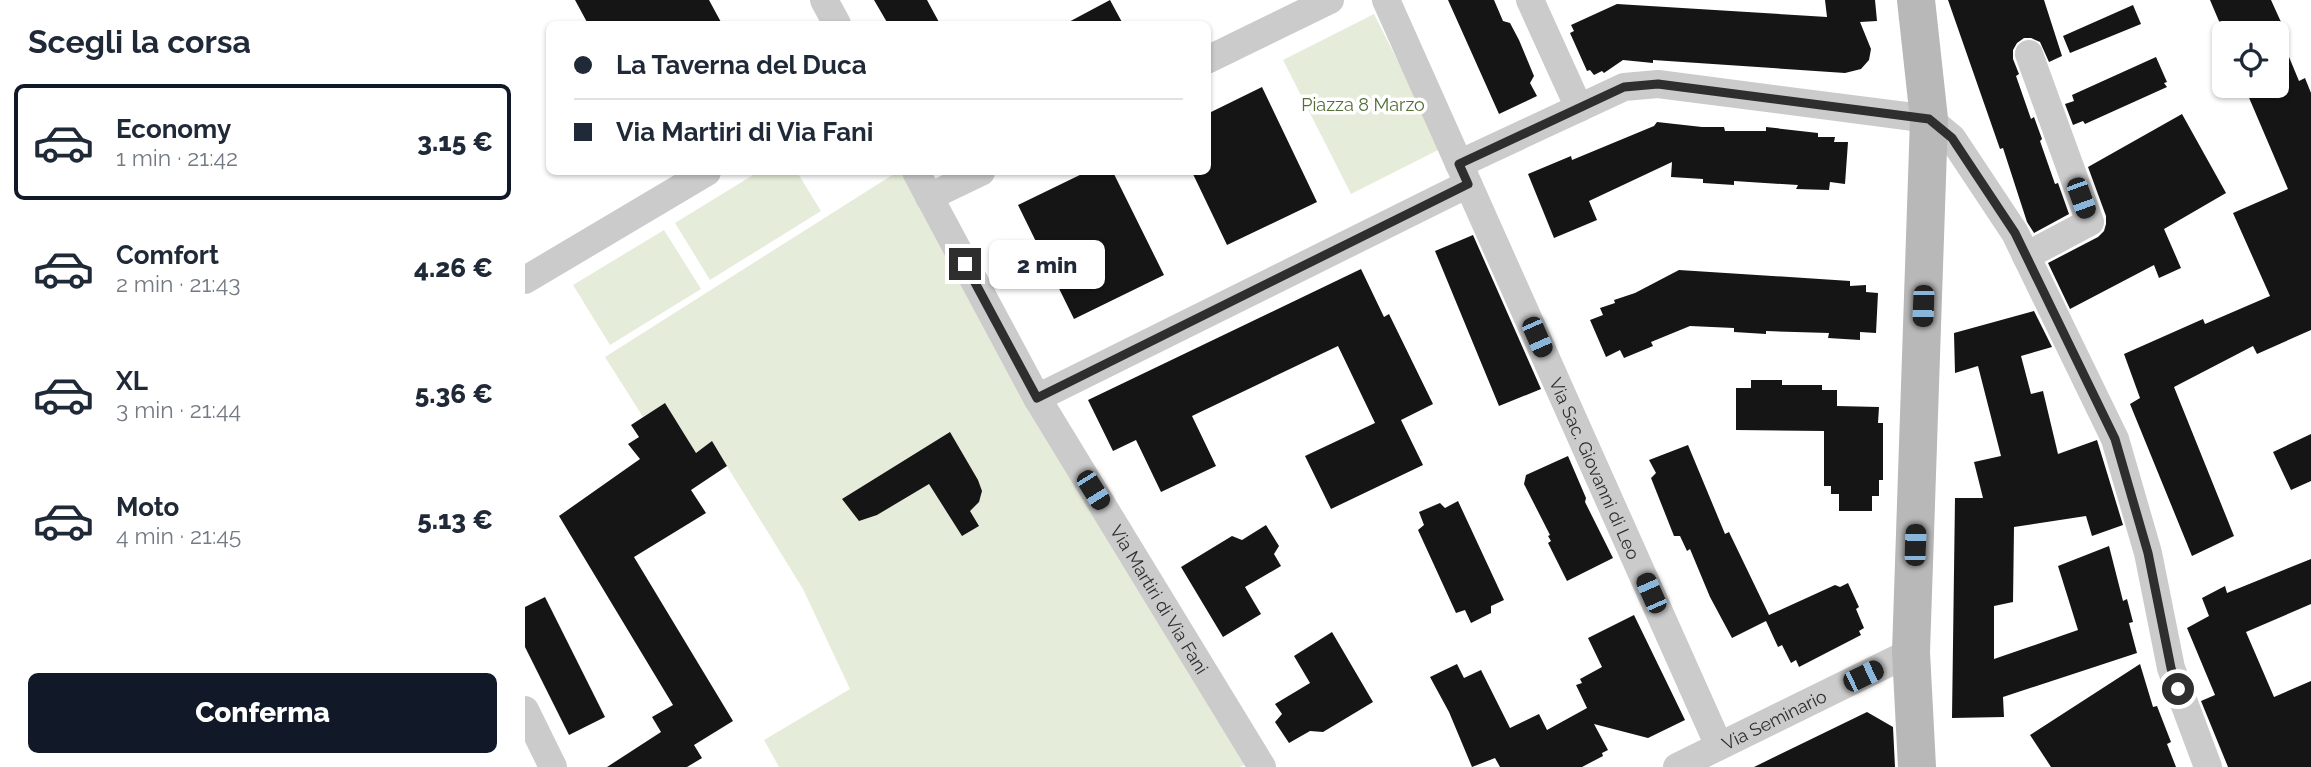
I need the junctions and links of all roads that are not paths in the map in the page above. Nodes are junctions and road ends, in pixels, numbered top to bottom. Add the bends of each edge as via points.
1 (824, 0) edge
2 (1330, 0) edge
3 (1386, 0) edge
4 (1530, 0) edge
5 (1916, 0) edge
6 (835, 21) edge
7 (2028, 54) dead end
8 (1211, 58) edge
9 (1579, 108) junction
10 (1929, 119) junction
11 (1464, 174) junction
12 (702, 175) edge
13 (918, 175) edge
14 (975, 175) edge
15 (929, 197) junction
16 (2027, 256) junction
17 (525, 280) edge
18 (1037, 398) junction
19 (1911, 652) junction
20 (525, 710) edge
21 (1719, 746) junction
22 (553, 767) edge
23 (1262, 767) edge
24 (1677, 767) edge
25 (1917, 767) edge
26 (2208, 767) edge

1 - 6 street
2 - 8 street
3 - 11 street, Via Sac. Giovanni di Leo
4 - 9 street
5 - 10 street
7 - 16 street via 2090,222
9 - 10 street via 1624,87 1658,84
9 - 11 street
10 - 16 street via 1952,138
10 - 19 street
11 - 18 street
11 - 21 street, Via Sac. Giovanni di Leo
12 - 17 street
13 - 15 street, Via Martiri di Via Fani
14 - 15 street
15 - 18 street, Via Martiri di Via Fani
16 - 26 street via 2115,439 2148,553 2171,668
18 - 23 street, Via Martiri di Via Fani
19 - 21 street, Via Seminario
19 - 25 street
20 - 22 street
21 - 24 street, Via Seminario

